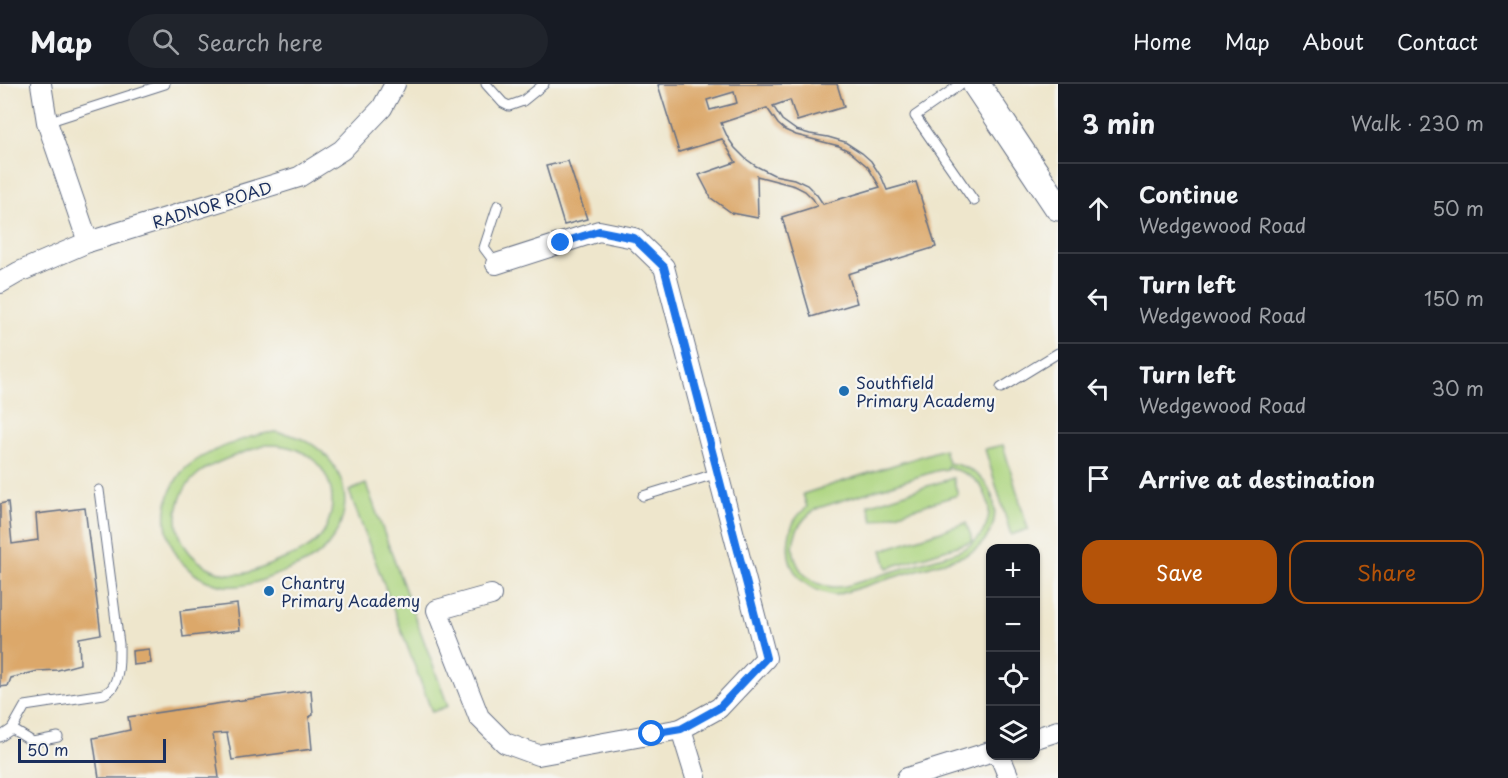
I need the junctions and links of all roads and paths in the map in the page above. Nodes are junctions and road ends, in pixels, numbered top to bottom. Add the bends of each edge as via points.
1 (41, 84) edge
2 (165, 84) edge
3 (395, 84) edge
4 (486, 84) edge
5 (544, 84) edge
6 (962, 84) edge
7 (976, 84) edge
8 (47, 122) junction
9 (974, 201) dead end
10 (498, 205) dead end
11 (1058, 207) edge
12 (88, 242) junction
13 (496, 264) joint
14 (0, 283) edge
15 (1058, 353) edge
16 (1001, 388) dead end
17 (718, 473) junction
18 (99, 490) dead end
19 (643, 496) dead end
20 (491, 595) dead end
21 (12, 729) junction
22 (681, 729) junction
23 (1058, 731) edge
24 (1040, 736) edge
25 (0, 737) edge
26 (58, 737) dead end
27 (986, 753) edge
28 (1002, 760) edge
29 (696, 778) edge
30 (907, 778) edge
31 (1009, 778) edge

1 - 8 street
2 - 8 lane
3 - 12 street, RADNOR ROAD via 382,108 342,150 299,177
4 - 5 lane via 509,106 523,101
6 - 9 lane via 915,116
7 - 11 street
8 - 12 street
10 - 13 lane via 484,248
12 - 14 street, RADNOR ROAD
13 - 17 street via 599,231 634,238 664,267
15 - 16 lane
17 - 19 lane
17 - 22 street via 766,658 719,708
18 - 21 lane via 119,644 116,678 104,694 25,706
20 - 22 street via 437,610 479,717 505,743 538,755
21 - 25 lane
21 - 26 lane via 33,742
22 - 29 street
23 - 24 street
27 - 30 street
28 - 31 street

